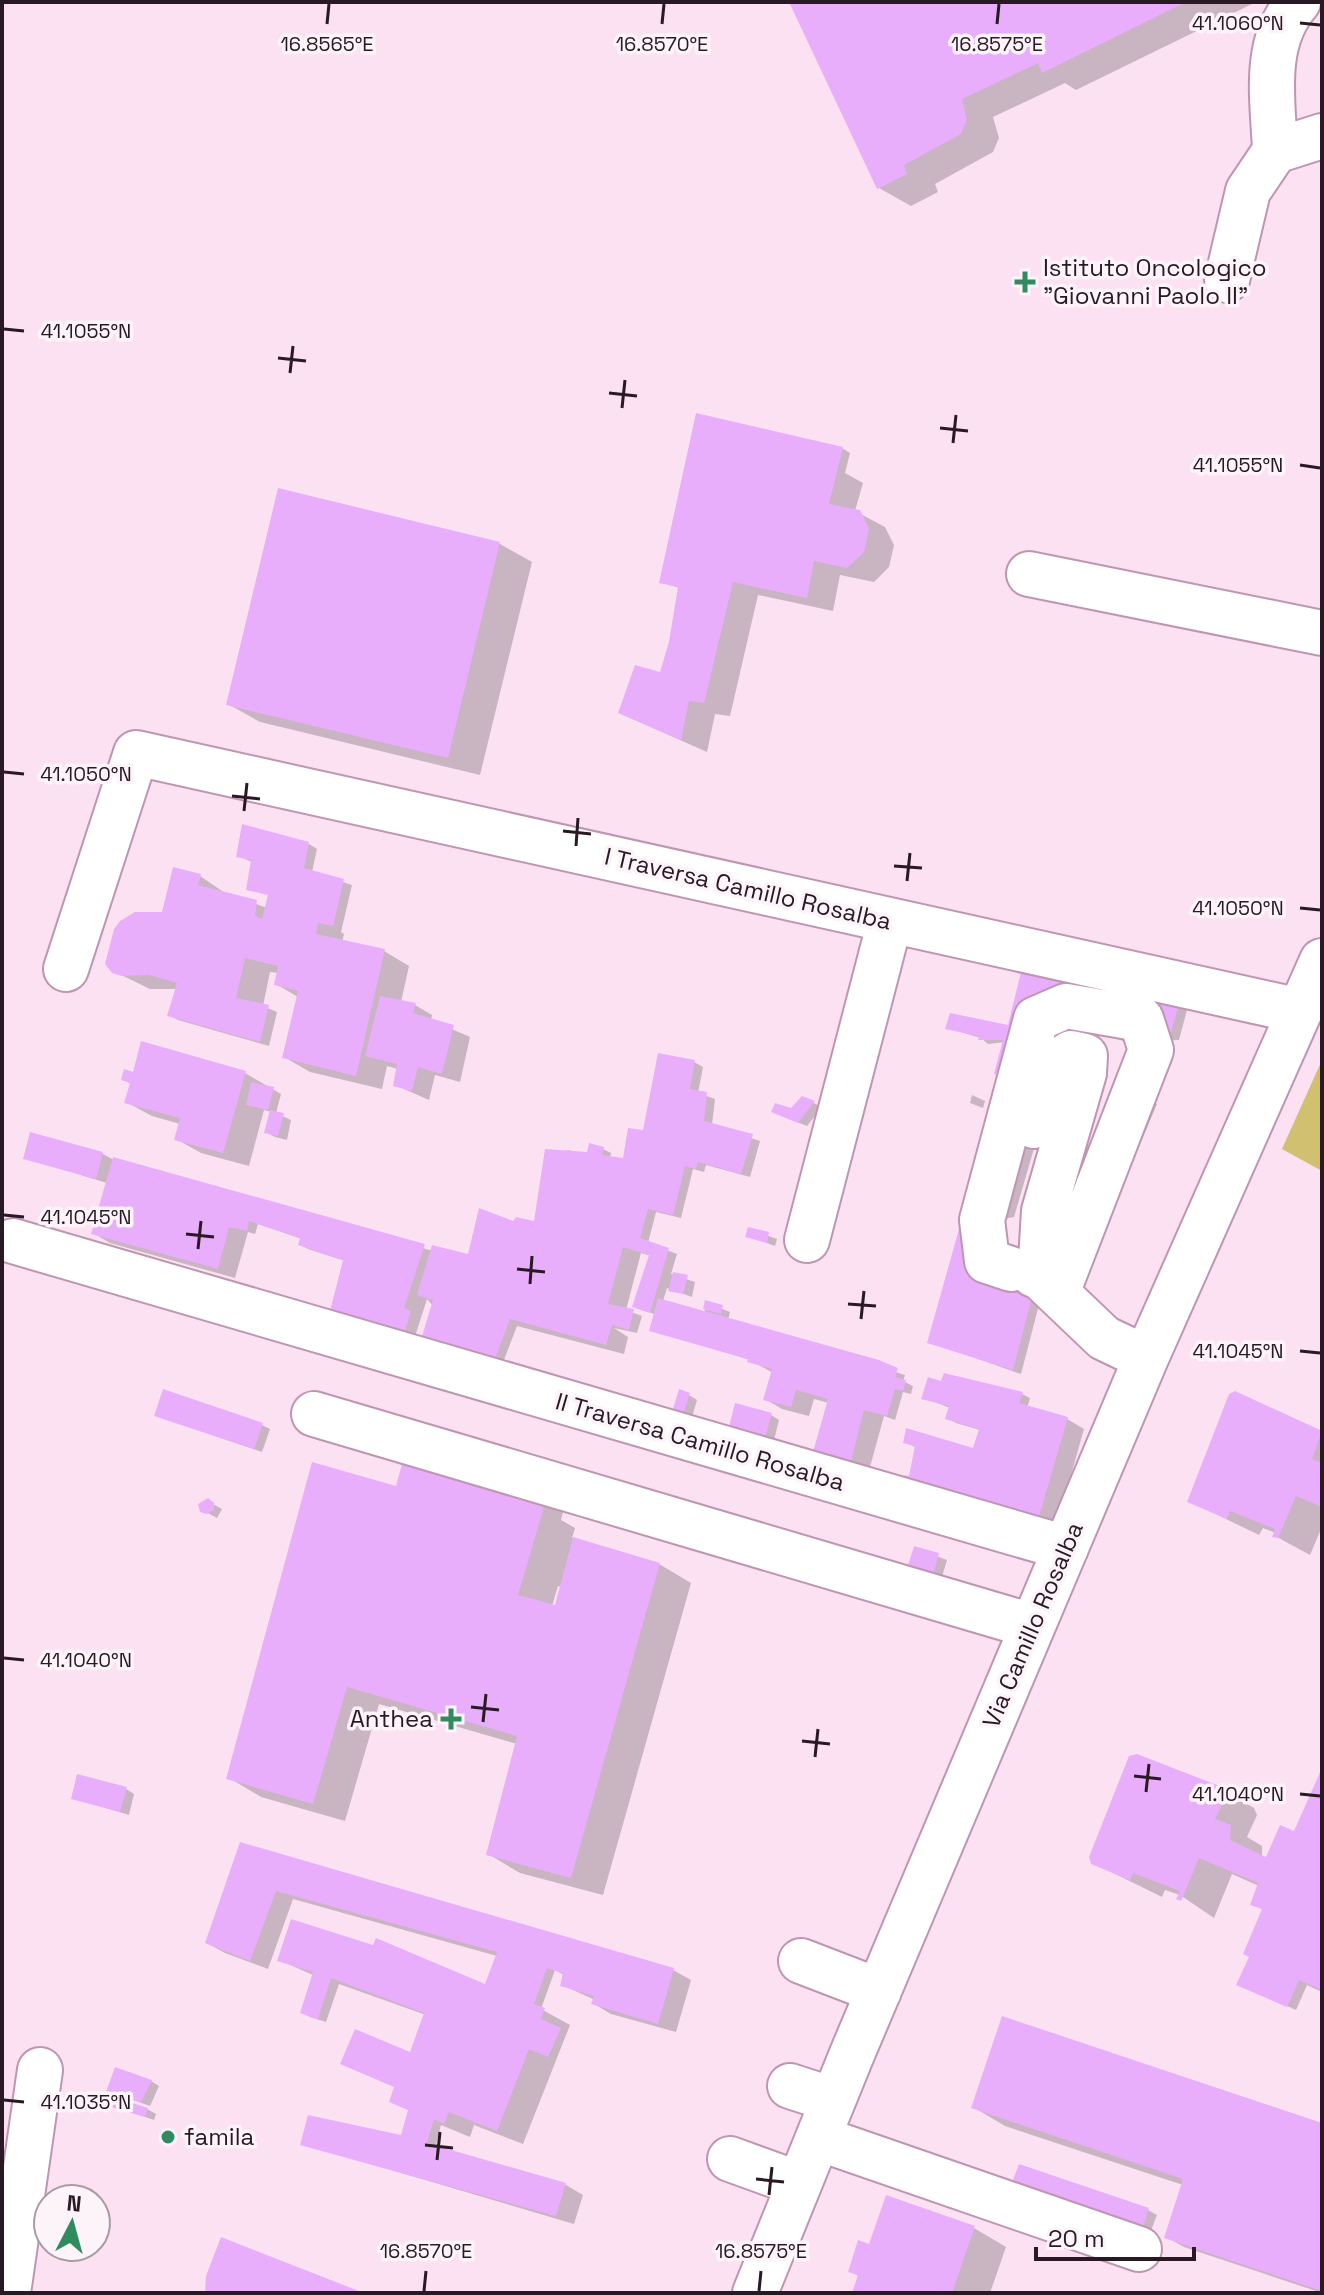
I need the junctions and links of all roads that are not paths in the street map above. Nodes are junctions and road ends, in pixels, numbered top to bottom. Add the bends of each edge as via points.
1 (1298, 2) edge
2 (1322, 136) edge
3 (1275, 151) junction
4 (1227, 280) dead end
5 (1029, 574) dead end
6 (1322, 633) edge
7 (890, 921) junction
8 (1322, 961) edge
9 (66, 969) dead end
10 (1300, 1011) junction
11 (807, 1240) dead end
12 (13, 1241) dead end
13 (1036, 1280) junction
14 (1146, 1358) junction
15 (314, 1414) dead end
16 (1066, 1548) junction
17 (1032, 1626) junction
18 (801, 1961) dead end
19 (879, 1991) junction
20 (40, 2070) dead end
21 (790, 2086) dead end
22 (825, 2119) junction
23 (15, 2127) edge
24 (730, 2159) dead end
25 (799, 2184) junction
26 (1139, 2249) dead end
27 (8, 2293) edge
28 (755, 2293) edge

1 - 3 street via 1283,19 1272,54
2 - 3 street
3 - 4 street via 1248,191
5 - 6 street
7 - 9 street, I Traversa Camillo Rosalba via 136,753
7 - 10 street, I Traversa Camillo Rosalba
7 - 11 street
8 - 10 street, Via Camillo Rosalba
10 - 14 street, Via Camillo Rosalba
12 - 16 street, II Traversa Camillo Rosalba
13 - 13 street via 1151,1050 1141,1019 1066,1006 1036,1019 982,1220 987,1261
13 - 14 street via 1104,1338
14 - 16 street, Via Camillo Rosalba
15 - 17 street
16 - 17 street, Via Camillo Rosalba
17 - 19 street, Via Camillo Rosalba
18 - 19 street
19 - 22 street, Via Camillo Rosalba
20 - 23 street
21 - 22 street
22 - 25 street, Via Camillo Rosalba
22 - 26 street
23 - 27 street
24 - 25 street
25 - 28 street, Via Camillo Rosalba

